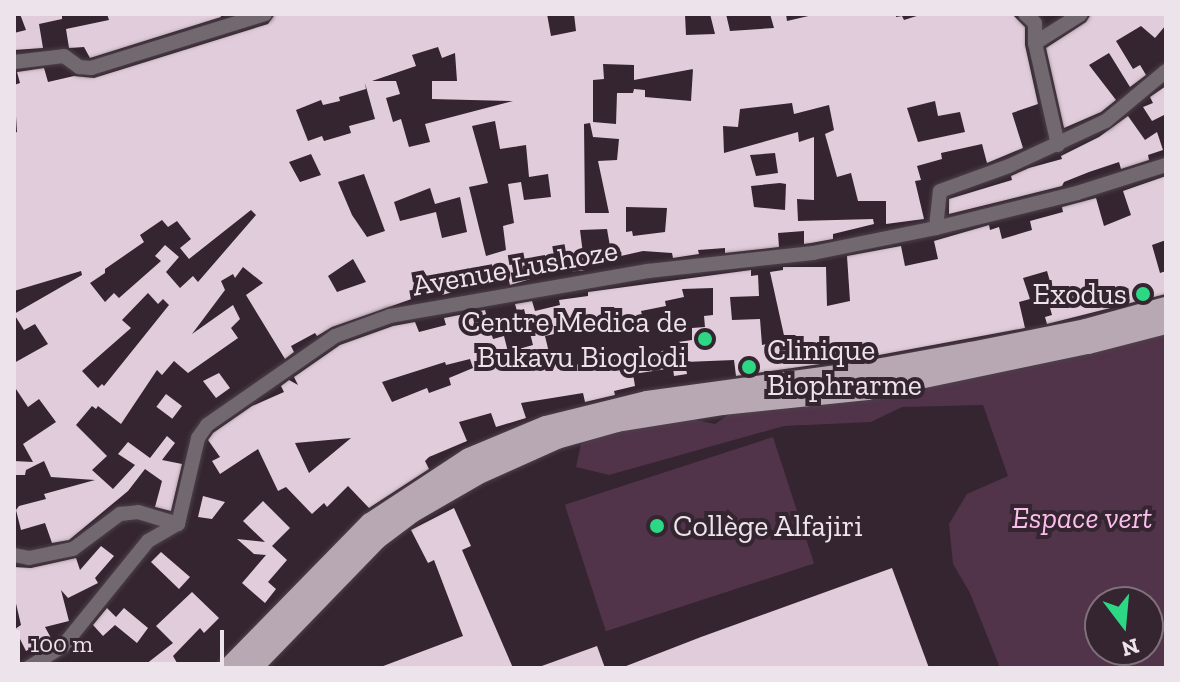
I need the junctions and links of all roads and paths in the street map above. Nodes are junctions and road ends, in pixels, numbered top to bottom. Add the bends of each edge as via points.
1 (265, 14) edge
2 (1025, 14) edge
3 (1081, 14) edge
4 (1035, 43) junction
5 (14, 62) edge
6 (1166, 71) edge
7 (1058, 145) junction
8 (1166, 165) edge
9 (936, 228) junction
10 (1166, 307) edge
11 (1166, 324) edge
12 (866, 380) junction
13 (473, 466) junction
14 (178, 524) junction
15 (14, 555) edge
16 (28, 668) edge
17 (228, 668) edge
18 (252, 668) edge

1 - 5 street via 91,68 64,56
2 - 4 street via 1035,23
3 - 4 street
4 - 7 street
6 - 7 street via 1106,121
7 - 9 street via 940,191
8 - 9 street, Avenue Lushoze
9 - 14 street, Avenue Lushoze via 813,253 648,271 436,307 390,316 335,336 207,425 198,438
10 - 12 main road
11 - 12 main road via 1088,344
12 - 13 main road via 617,422
13 - 17 main road via 370,523
13 - 18 main road via 377,539
14 - 15 street via 138,512 120,514 73,549 29,558
14 - 16 street via 148,541 63,646

